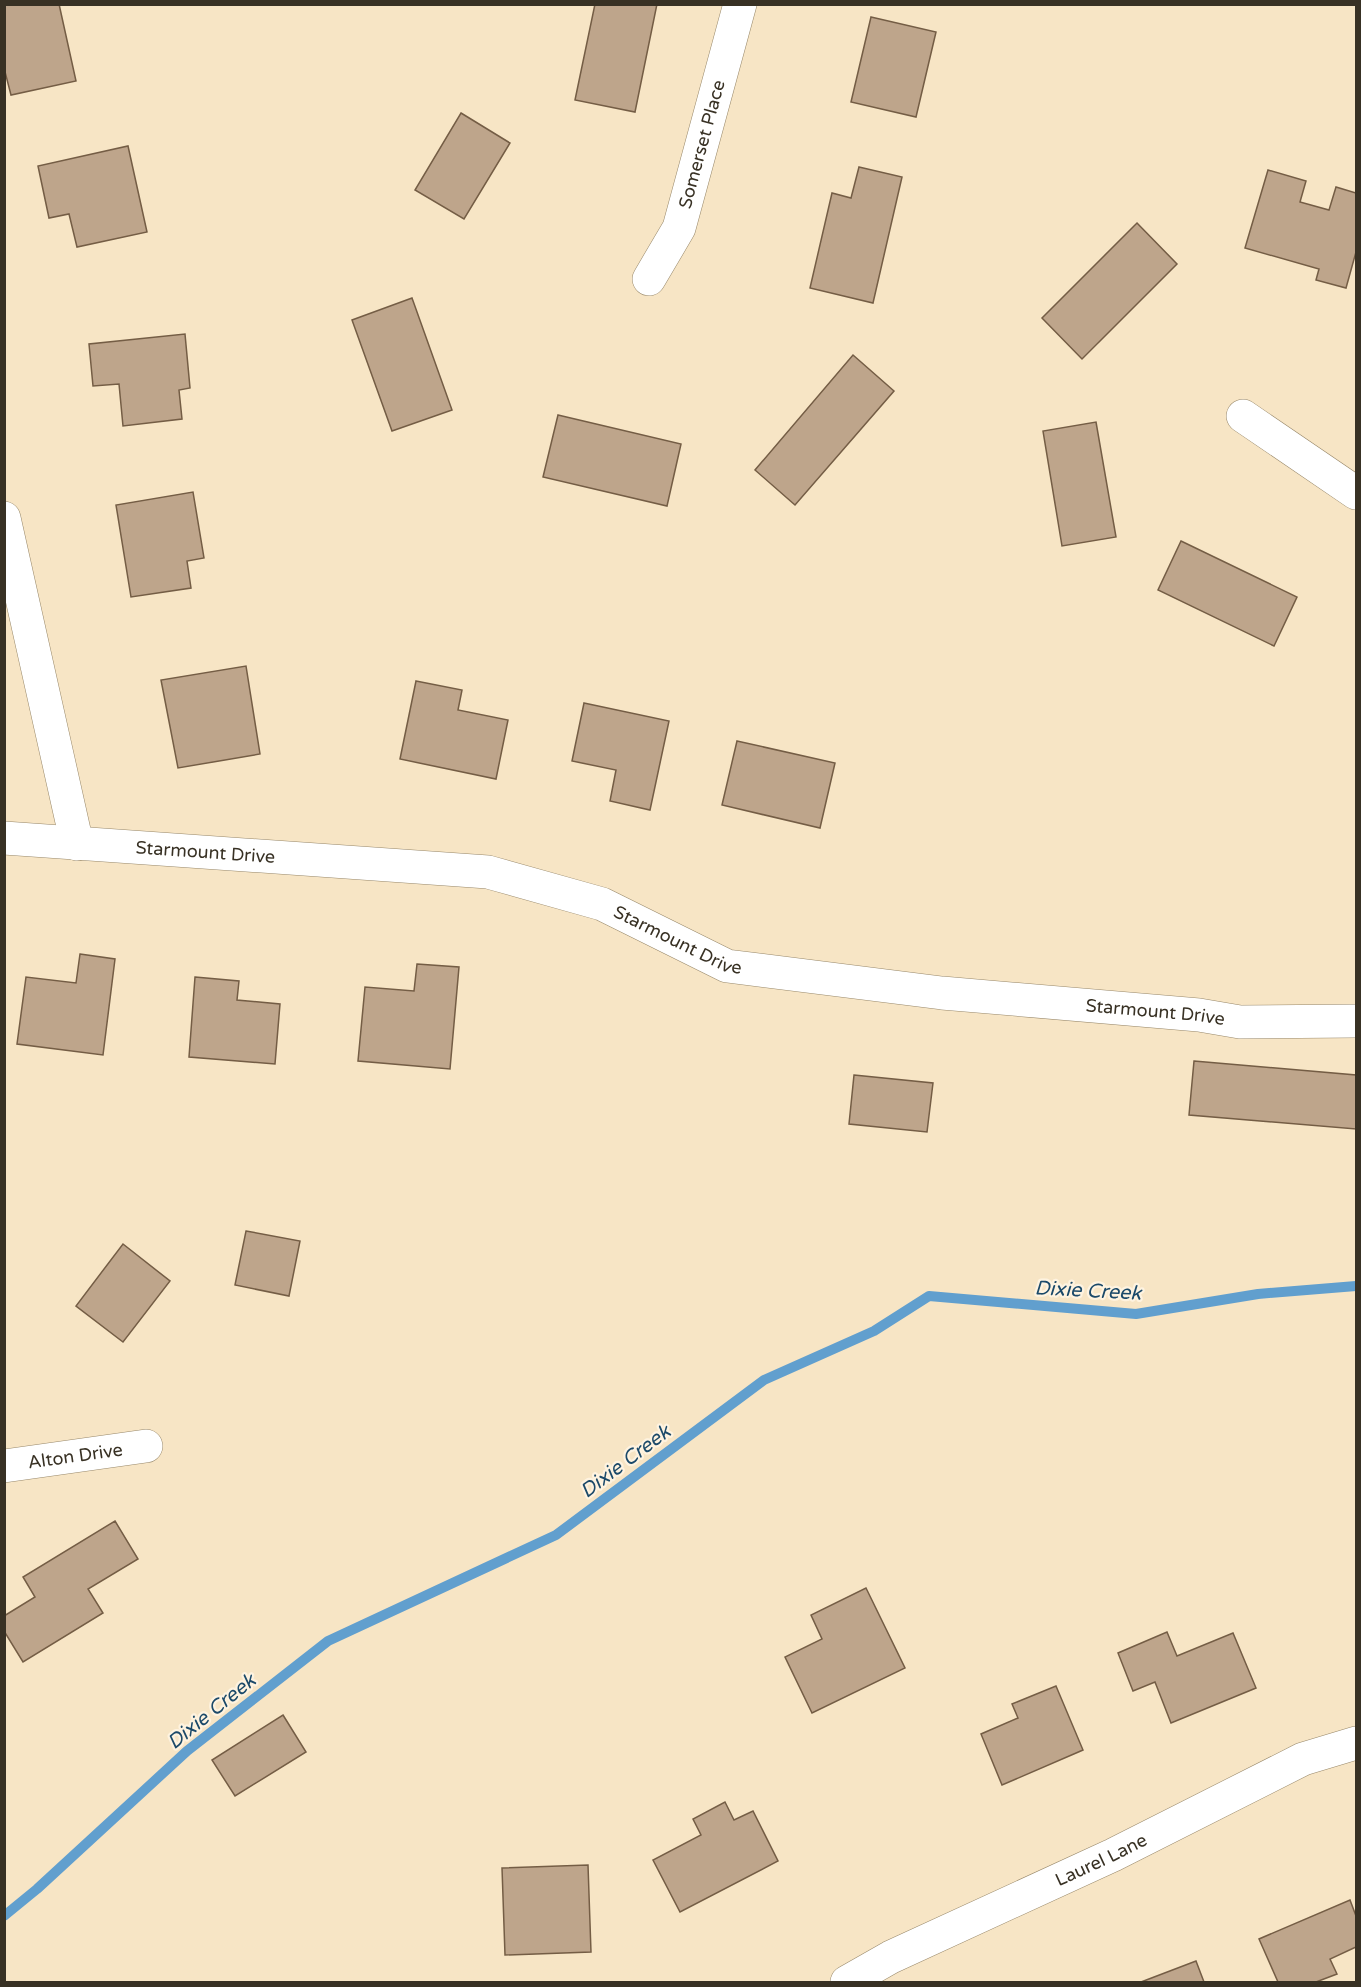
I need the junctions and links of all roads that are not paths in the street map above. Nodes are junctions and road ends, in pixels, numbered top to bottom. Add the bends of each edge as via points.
1 (740, 4) edge
2 (649, 279) dead end
3 (1244, 416) dead end
4 (1356, 493) edge
5 (4, 518) edge
6 (4, 838) edge
7 (77, 843) junction
8 (1356, 1021) edge
9 (146, 1446) dead end
10 (4, 1466) edge
11 (1356, 1743) edge
12 (847, 1983) edge

1 - 2 street, Somerset Place via 679,228
3 - 4 street
5 - 7 street
6 - 7 street, Starmount Drive
7 - 8 street, Starmount Drive via 488,872 602,904 727,966 942,993 1240,1022
9 - 10 street, Alton Drive
11 - 12 street, Laurel Lane via 1303,1759 1113,1855 891,1957

